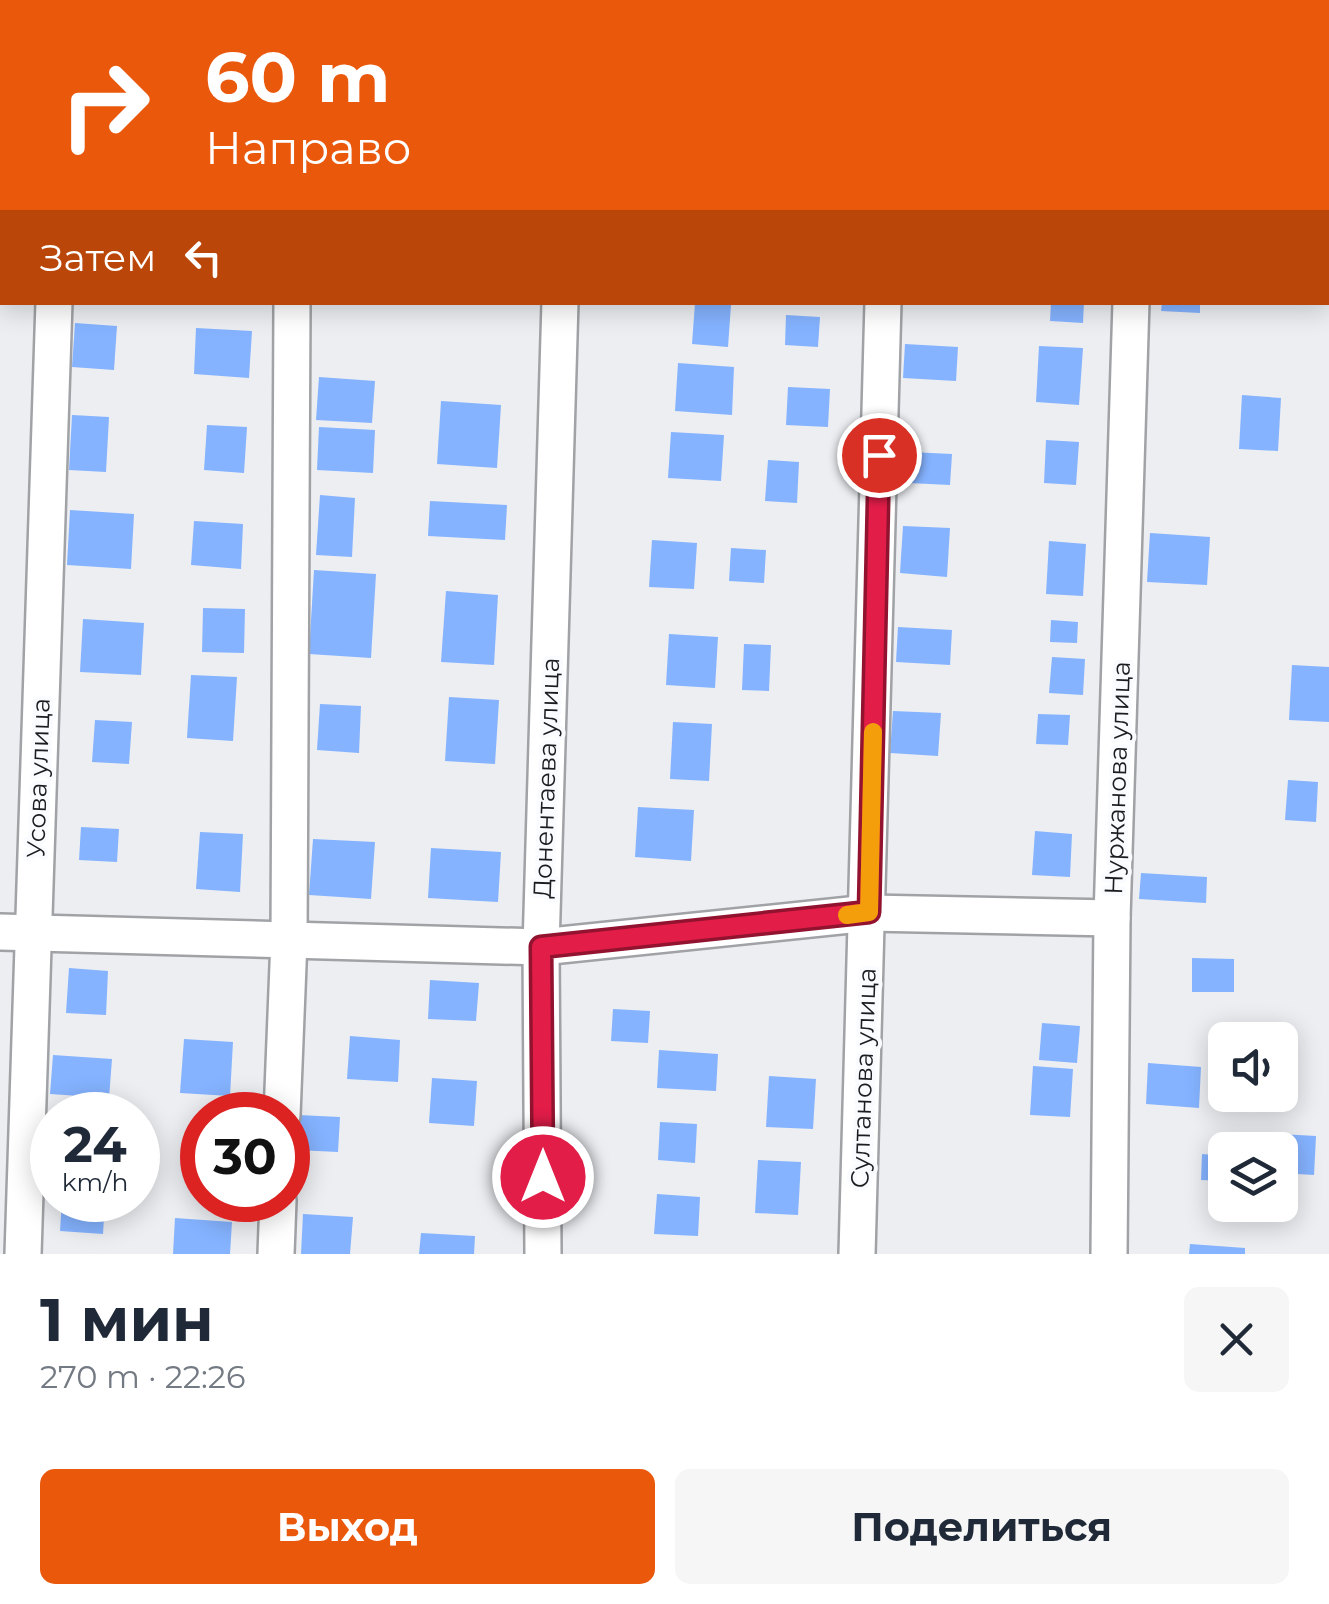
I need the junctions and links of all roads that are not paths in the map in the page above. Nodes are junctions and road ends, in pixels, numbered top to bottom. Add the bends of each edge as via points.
1 (54, 305) edge
2 (292, 305) edge
3 (560, 305) edge
4 (882, 305) edge
5 (1132, 305) edge
6 (869, 912) junction
7 (1112, 918) junction
8 (16, 932) edge
9 (289, 940) junction
10 (541, 947) junction
11 (283, 1092) edge
12 (277, 1222) edge
13 (23, 1254) edge
14 (276, 1254) edge
15 (543, 1254) edge
16 (857, 1254) edge
17 (1109, 1254) edge

1 - 8 street, Усова улица
2 - 9 street
3 - 10 street, Донентаева улица
4 - 6 street, Султанова улица
5 - 7 street, Нуржанова улица
6 - 7 street
6 - 10 street
6 - 16 street, Султанова улица
7 - 17 street, Нуржанова улица
8 - 9 street
8 - 13 street, Усова улица
9 - 10 street
9 - 11 street
10 - 15 street, Донентаева улица
12 - 14 street

